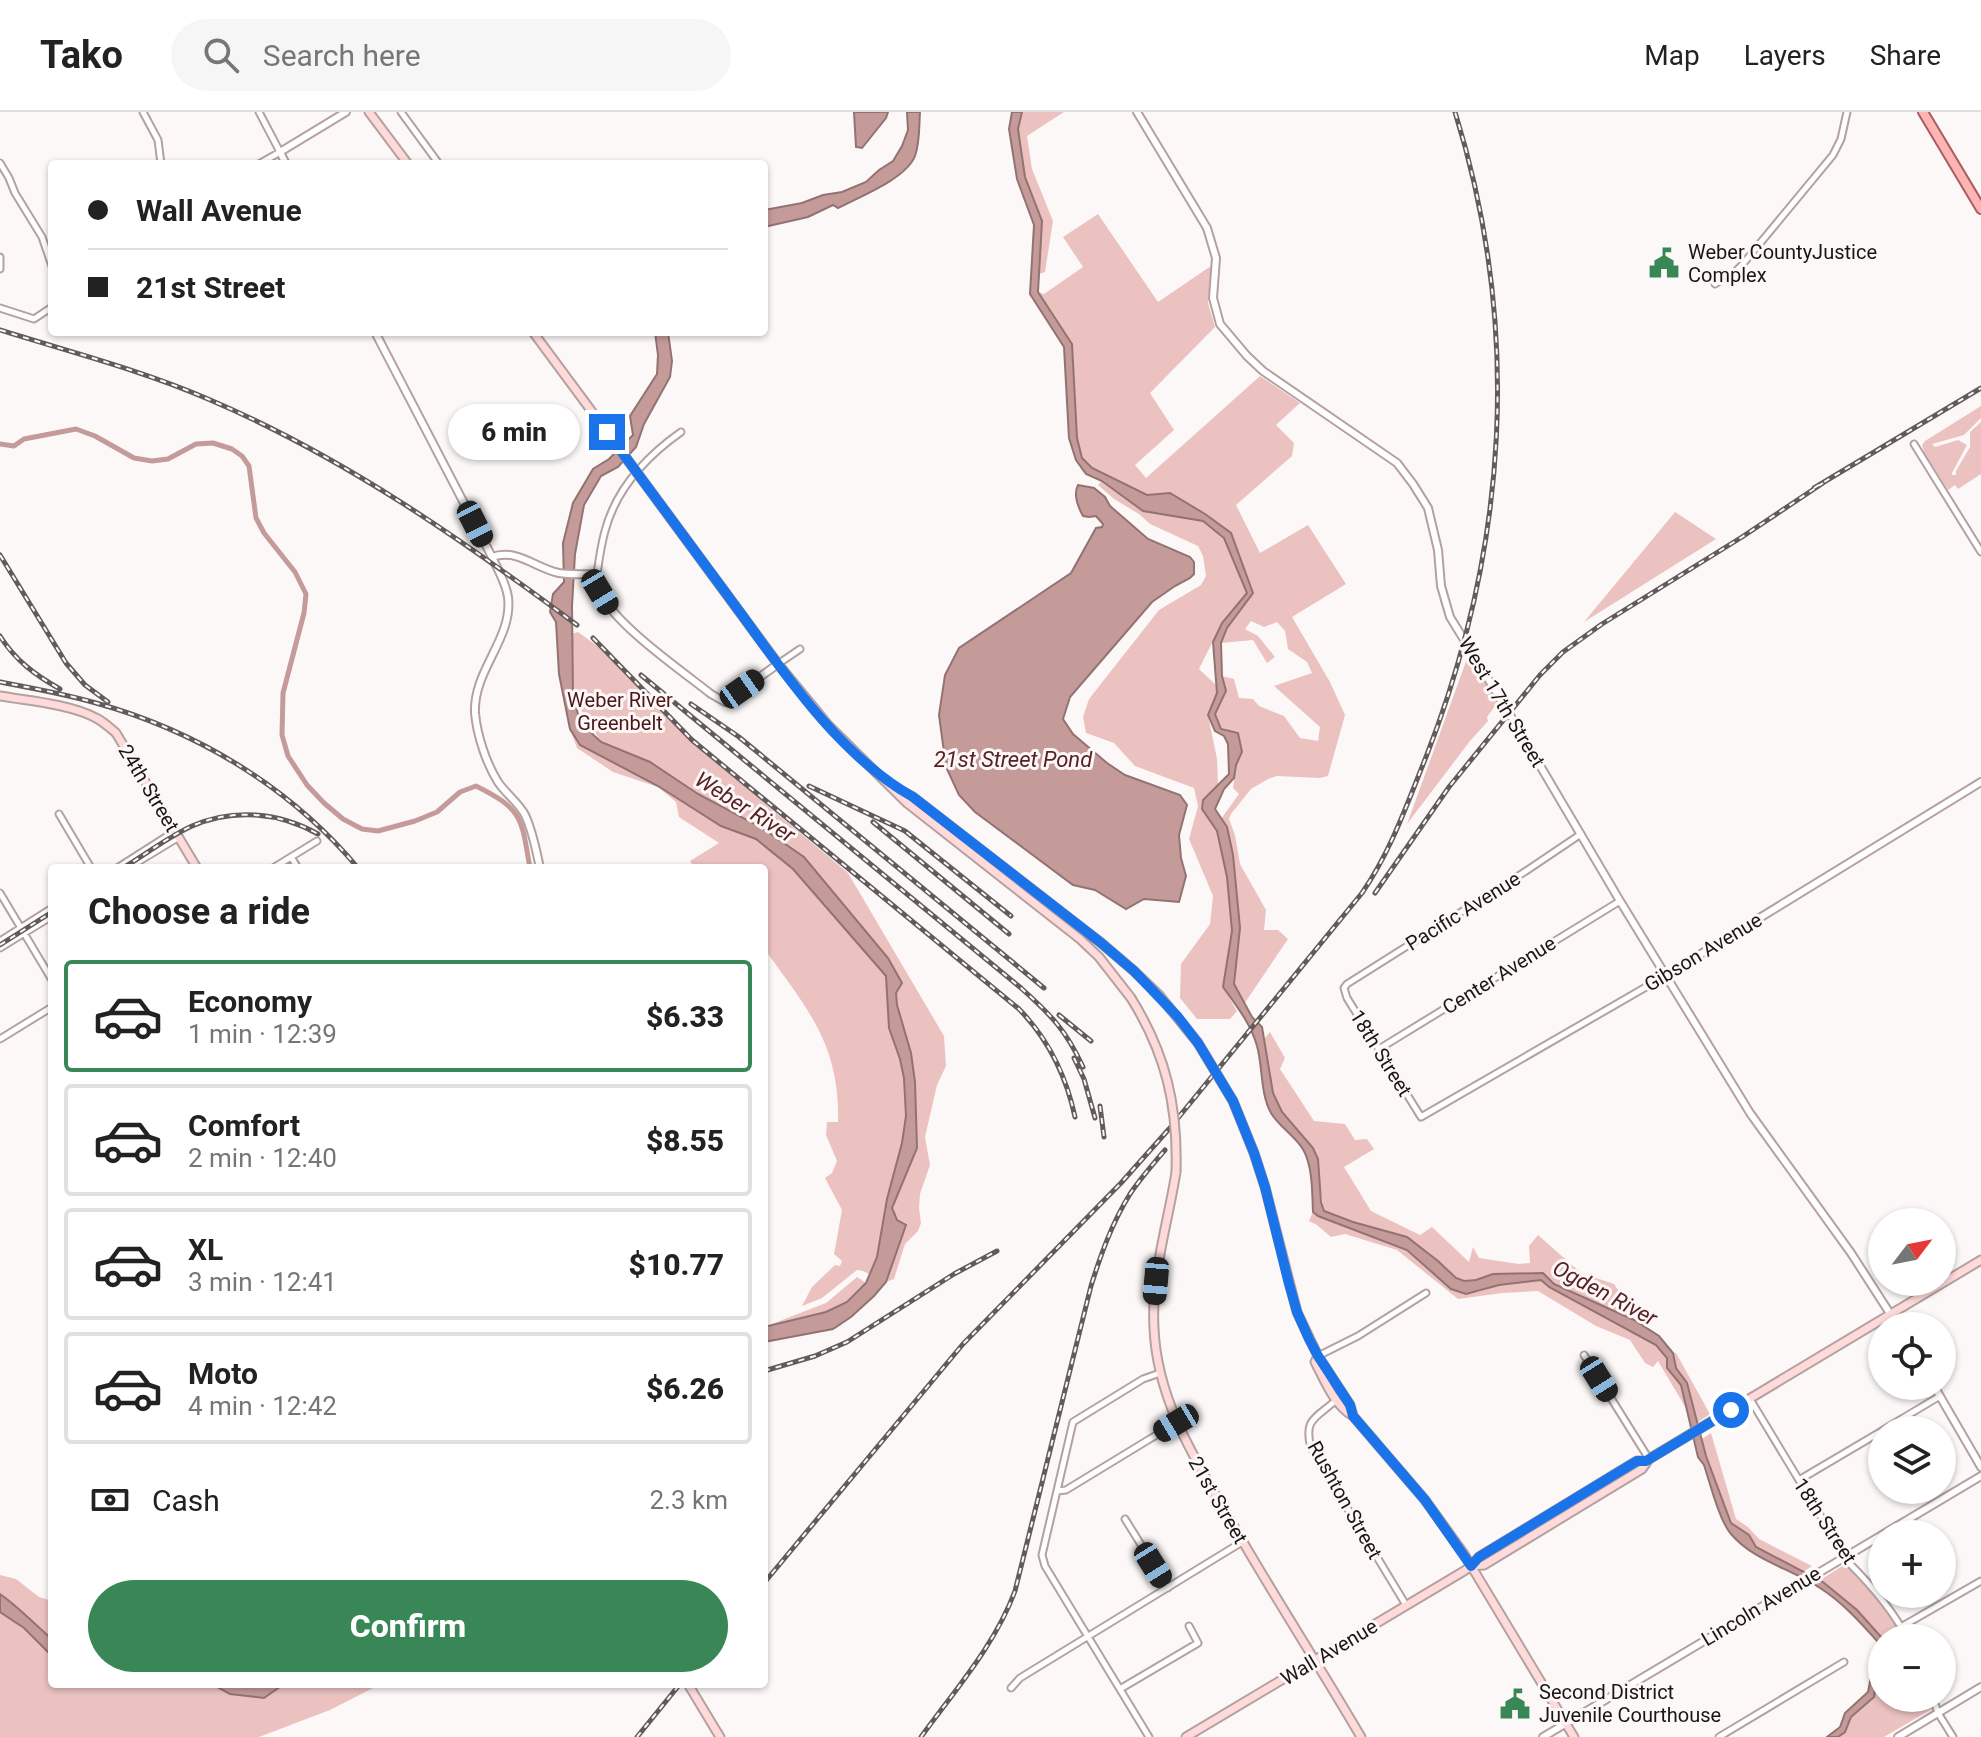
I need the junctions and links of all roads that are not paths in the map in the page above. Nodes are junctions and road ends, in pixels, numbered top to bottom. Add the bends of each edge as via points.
1 (143, 112) edge
2 (259, 112) edge
3 (346, 112) edge
4 (369, 112) edge
5 (401, 112) edge
6 (1137, 112) edge
7 (1847, 112) edge
8 (1923, 112) edge
9 (280, 152) junction
10 (160, 160) edge
11 (266, 160) edge
12 (284, 160) edge
13 (405, 160) edge
14 (436, 160) edge
15 (0, 163) edge
16 (1981, 209) edge
17 (48, 254) edge
18 (0, 257) edge
19 (0, 269) edge
20 (1715, 284) dead end
21 (0, 308) edge
22 (48, 310) edge
23 (377, 336) edge
24 (536, 336) edge
25 (681, 432) dead end
26 (1914, 444) dead end
27 (1981, 552) edge
28 (492, 557) junction
29 (597, 574) junction
30 (800, 649) dead end
31 (778, 664) junction
32 (0, 696) edge
33 (725, 702) junction
34 (732, 709) dead end
35 (1981, 782) edge
36 (890, 785) junction
37 (59, 814) dead end
38 (177, 834) junction
39 (1581, 834) junction
40 (317, 841) dead end
41 (291, 857) junction
42 (89, 864) edge
43 (124, 864) edge
44 (134, 864) edge
45 (195, 864) edge
46 (280, 864) edge
47 (295, 864) edge
48 (539, 864) edge
49 (0, 893) edge
50 (1620, 901) junction
51 (48, 911) edge
52 (48, 918) edge
53 (23, 930) junction
54 (0, 941) edge
55 (0, 948) edge
56 (48, 973) edge
57 (1665, 976) junction
58 (1344, 988) joint
59 (48, 1009) edge
60 (0, 1039) edge
61 (1379, 1049) junction
62 (1421, 1117) joint
63 (1981, 1260) edge
64 (1426, 1293) dead end
65 (1888, 1312) edge
66 (1895, 1312) edge
67 (1868, 1328) edge
68 (1584, 1355) dead end
69 (1318, 1356) junction
70 (1160, 1373) junction
71 (1750, 1399) junction
72 (1336, 1400) junction
73 (1933, 1400) edge
74 (1942, 1400) edge
75 (1353, 1416) junction
76 (1906, 1416) edge
77 (1176, 1423) junction
78 (1868, 1439) edge
79 (1647, 1460) junction
80 (1981, 1467) edge
81 (1981, 1476) edge
82 (1799, 1480) junction
83 (1057, 1491) junction
84 (1125, 1519) dead end
85 (1242, 1542) junction
86 (1845, 1555) junction
87 (1471, 1566) junction
88 (1981, 1581) edge
89 (1168, 1588) junction
90 (1406, 1605) junction
91 (1899, 1624) edge
92 (1906, 1624) edge
93 (1189, 1626) dead end
94 (1087, 1636) junction
95 (1314, 1660) junction
96 (1844, 1662) dead end
97 (1981, 1687) edge
98 (690, 1688) edge
99 (1011, 1688) dead end
100 (1120, 1689) junction
101 (1938, 1713) junction
102 (1565, 1723) junction
103 (720, 1737) edge
104 (1149, 1737) edge
105 (1186, 1737) edge
106 (1361, 1737) edge
107 (1543, 1737) edge
108 (1574, 1737) edge
109 (1719, 1737) edge
110 (1898, 1737) edge
111 (1953, 1737) edge

1 - 10 street via 158,140
2 - 9 street
3 - 9 street
4 - 13 main road
5 - 14 street
6 - 39 street, West 17th Street via 1207,228 1216,258 1213,298 1220,324 1263,371 1397,463 1428,508 1450,617
7 - 20 street via 1833,155 1736,271
8 - 16 main road
9 - 11 street
9 - 12 street
15 - 17 street
18 - 19 street
21 - 22 street via 34,319
23 - 28 street
24 - 31 main road, 21st Street, bridge
25 - 29 street via 643,464 623,491 605,529
26 - 27 street
28 - 29 street via 511,554 558,572
28 - 48 street via 508,595 507,618 477,690 476,724 497,779 523,812
29 - 33 street via 600,592 629,628
30 - 31 street
31 - 33 street
31 - 36 main road, 21st Street via 828,725
32 - 38 main road, 24th Street via 75,710 104,722 116,733
33 - 34 street
35 - 57 street, Gibson Avenue
36 - 69 main road, bridge via 913,797 1100,942 1159,995 1198,1043 1233,1101 1254,1153 1297,1312
36 - 70 main road, 21st Street, bridge via 1080,939 1107,966 1152,1034 1175,1124 1176,1172 1154,1304
37 - 42 street
38 - 43 street
38 - 44 street
38 - 45 main road, 24th Street
39 - 50 street, West 17th Street
39 - 58 street, Pacific Avenue
40 - 41 street
41 - 46 street
41 - 47 street
49 - 53 street
50 - 57 street, West 17th Street
50 - 61 street, Center Avenue
51 - 53 street
52 - 53 street
53 - 54 street
53 - 55 street
53 - 56 street
57 - 62 street, Gibson Avenue
57 - 65 street, West 17th Street via 1750,1113
58 - 61 street, 18th Street
59 - 60 street
61 - 62 street, 18th Street
63 - 66 main road, Wall Avenue
64 - 69 street
67 - 71 main road, Wall Avenue
68 - 79 street
69 - 72 main road via 1315,1362
69 - 75 main road
70 - 77 main road, 21st Street
70 - 83 street via 1073,1422
71 - 79 main road, Wall Avenue
71 - 82 street, 18th Street
72 - 75 main road
72 - 90 street, Rushton Street via 1310,1424 1311,1448
73 - 76 street
74 - 80 street
75 - 87 main road via 1425,1500
77 - 83 street
77 - 85 main road, 21st Street
78 - 82 street
79 - 87 main road, Wall Avenue via 1622,1470
81 - 86 street, Lincoln Avenue
82 - 86 street, 18th Street
83 - 94 street via 1042,1555
84 - 89 street
85 - 89 street
85 - 95 main road, 21st Street
86 - 91 street, 18th Street
86 - 102 street, Lincoln Avenue
87 - 90 main road, Wall Avenue
87 - 102 main road
88 - 92 street
89 - 94 street
90 - 95 main road, Wall Avenue
93 - 100 street via 1198,1643
94 - 99 street
94 - 100 street
95 - 105 main road, Wall Avenue
95 - 106 main road, 21st Street
96 - 109 street
97 - 101 street
98 - 103 main road
100 - 104 street
101 - 110 street
101 - 111 street
102 - 107 street, Lincoln Avenue
102 - 108 main road

